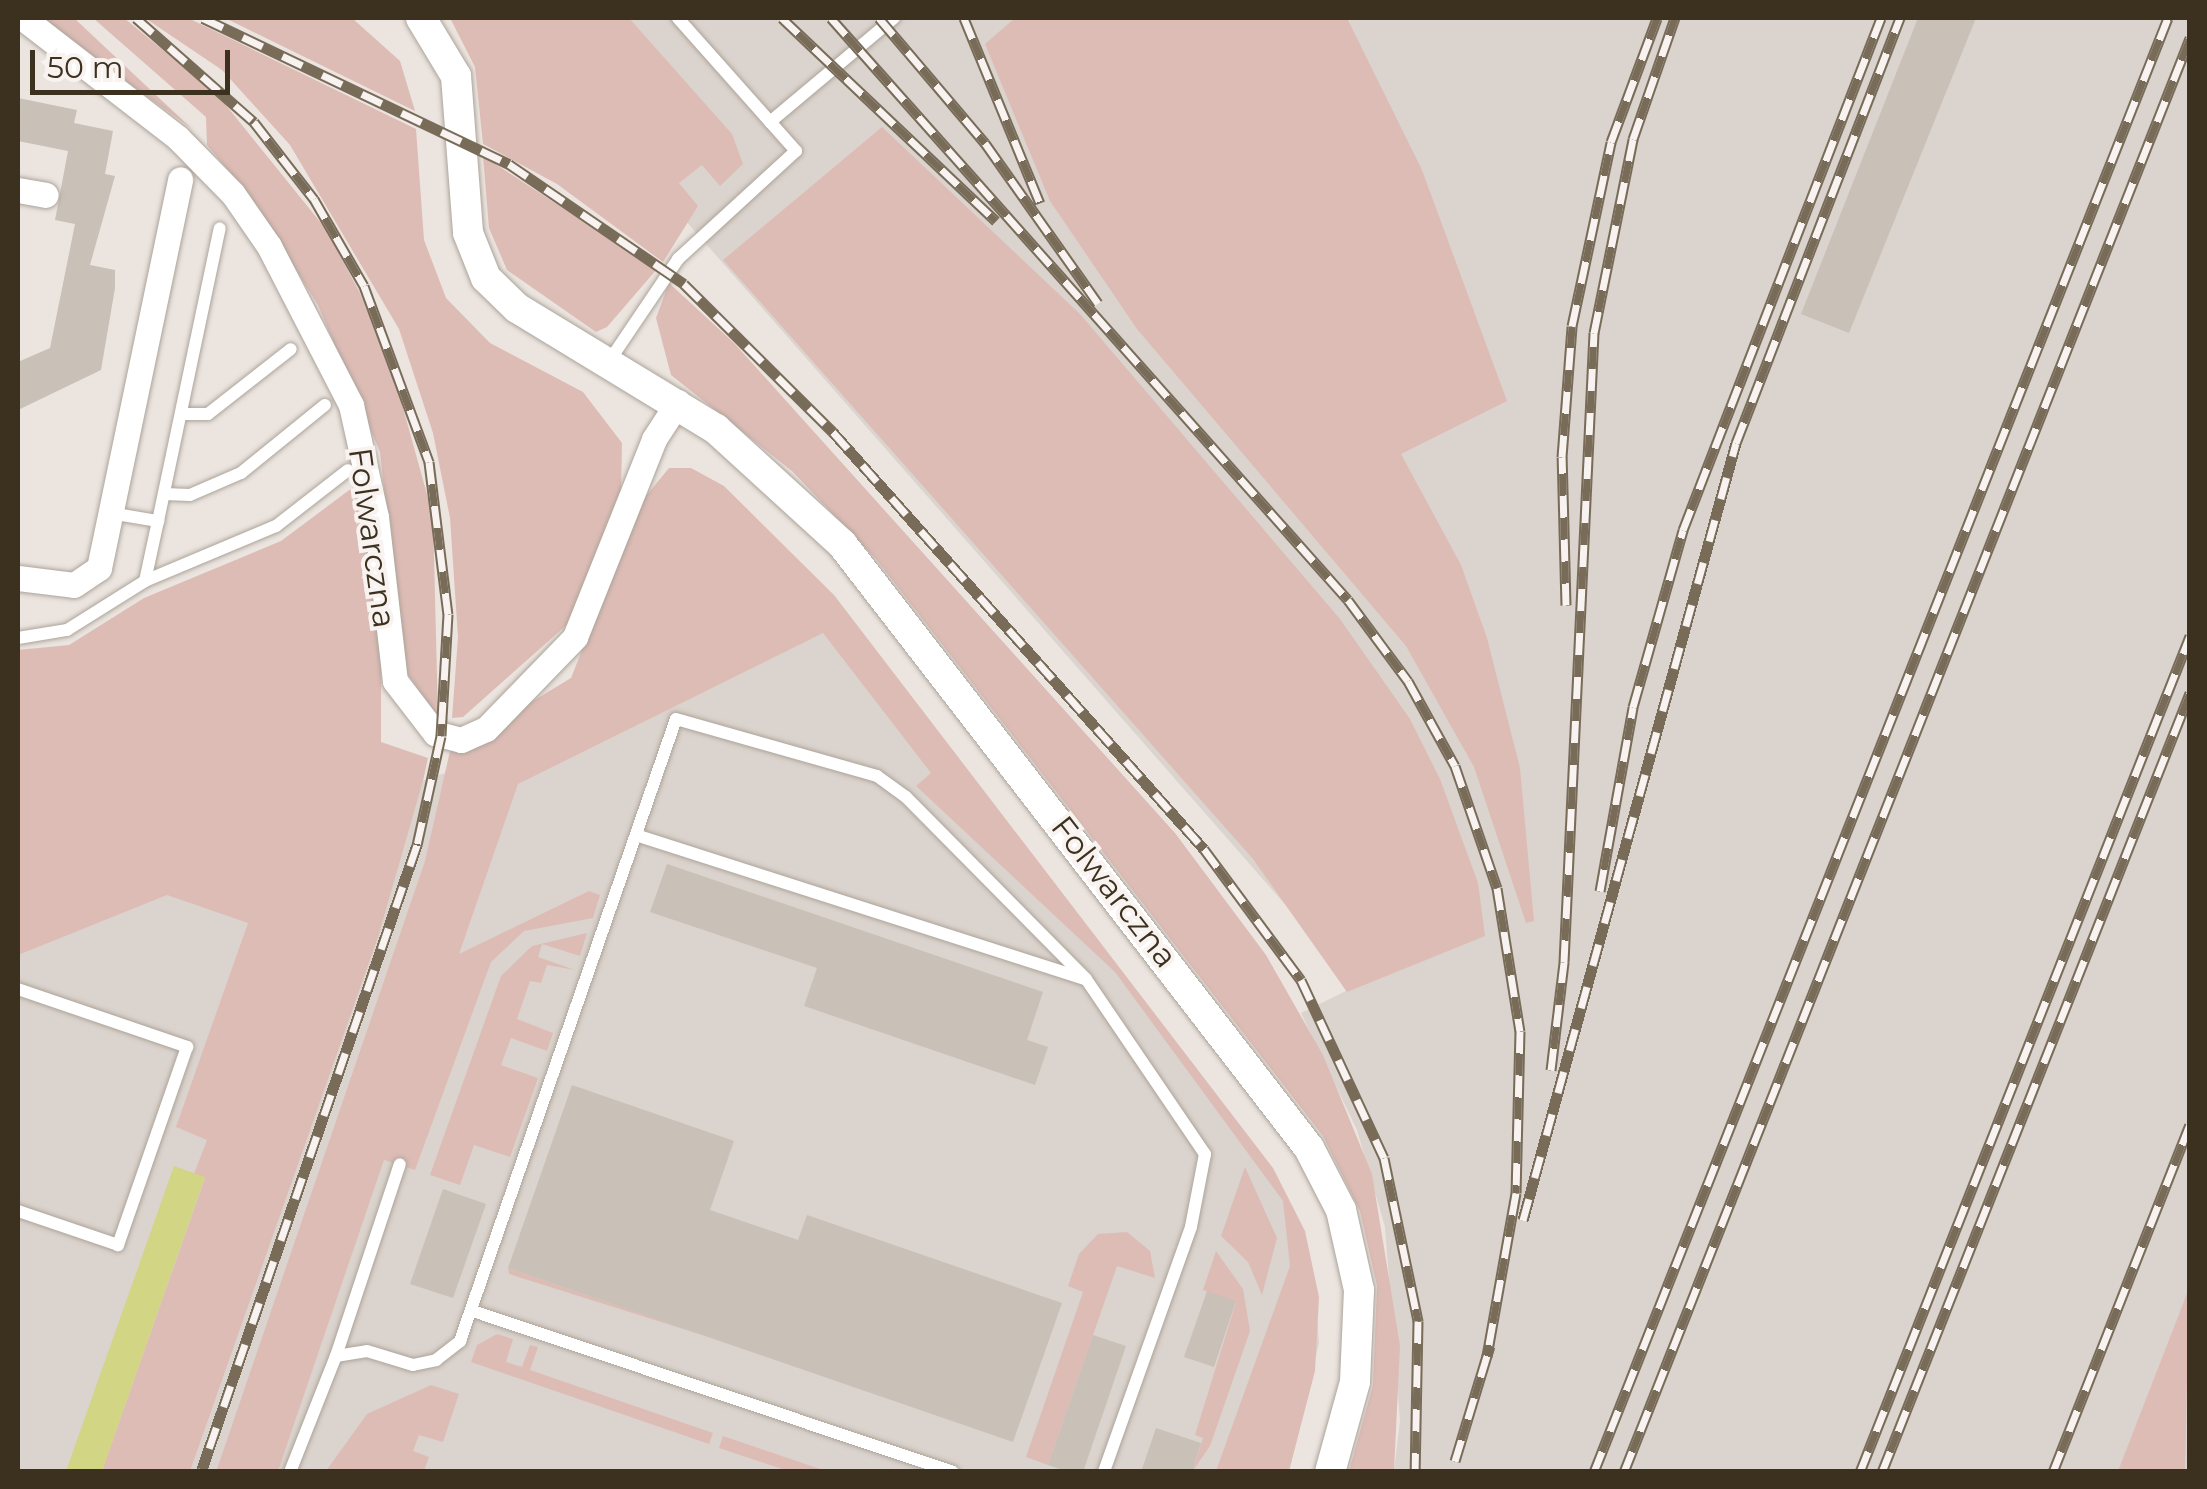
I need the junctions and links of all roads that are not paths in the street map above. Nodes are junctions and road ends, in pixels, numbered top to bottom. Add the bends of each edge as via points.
1 (23, 18) edge
2 (421, 18) edge
3 (678, 18) edge
4 (894, 18) edge
5 (770, 122) junction
6 (180, 179) dead end
7 (18, 190) edge
8 (46, 196) dead end
9 (220, 228) dead end
10 (291, 349) dead end
11 (610, 360) junction
12 (678, 402) junction
13 (325, 405) dead end
14 (180, 414) junction
15 (348, 470) dead end
16 (164, 494) junction
17 (110, 513) junction
18 (158, 521) junction
19 (18, 578) edge
20 (145, 581) junction
21 (18, 638) edge
22 (636, 835) junction
23 (1086, 980) junction
24 (18, 989) edge
25 (400, 1164) dead end
26 (18, 1211) edge
27 (473, 1310) junction
28 (336, 1356) junction
29 (290, 1472) edge
30 (953, 1472) edge
31 (1104, 1472) edge
32 (1330, 1472) edge

1 - 12 street, Folwarczna via 178,138 233,194 269,246 351,406 376,517 395,681 435,733 461,740 486,728 575,637 654,440
2 - 11 street, Folwarczna via 456,76 468,233 480,266 517,308
3 - 5 lane
4 - 5 lane
5 - 11 lane via 796,151 678,259
6 - 17 street
7 - 8 street
9 - 14 lane
10 - 14 lane via 208,414
11 - 12 street, Folwarczna
12 - 32 street, Folwarczna via 788,488 842,544 1310,1148 1341,1210 1359,1290 1355,1382
13 - 16 lane via 240,473 190,495
14 - 16 lane
15 - 20 lane via 276,526
16 - 18 lane
17 - 18 lane
17 - 19 street via 90,576 55,587
18 - 20 lane
20 - 21 lane via 67,630
22 - 23 lane
22 - 23 lane via 676,719 877,776
22 - 27 lane
23 - 31 lane via 1206,1154 1191,1227
24 - 26 lane via 187,1047 118,1245
25 - 28 lane
27 - 28 lane via 460,1340 436,1360 412,1365 360,1351
27 - 30 lane
28 - 29 lane

